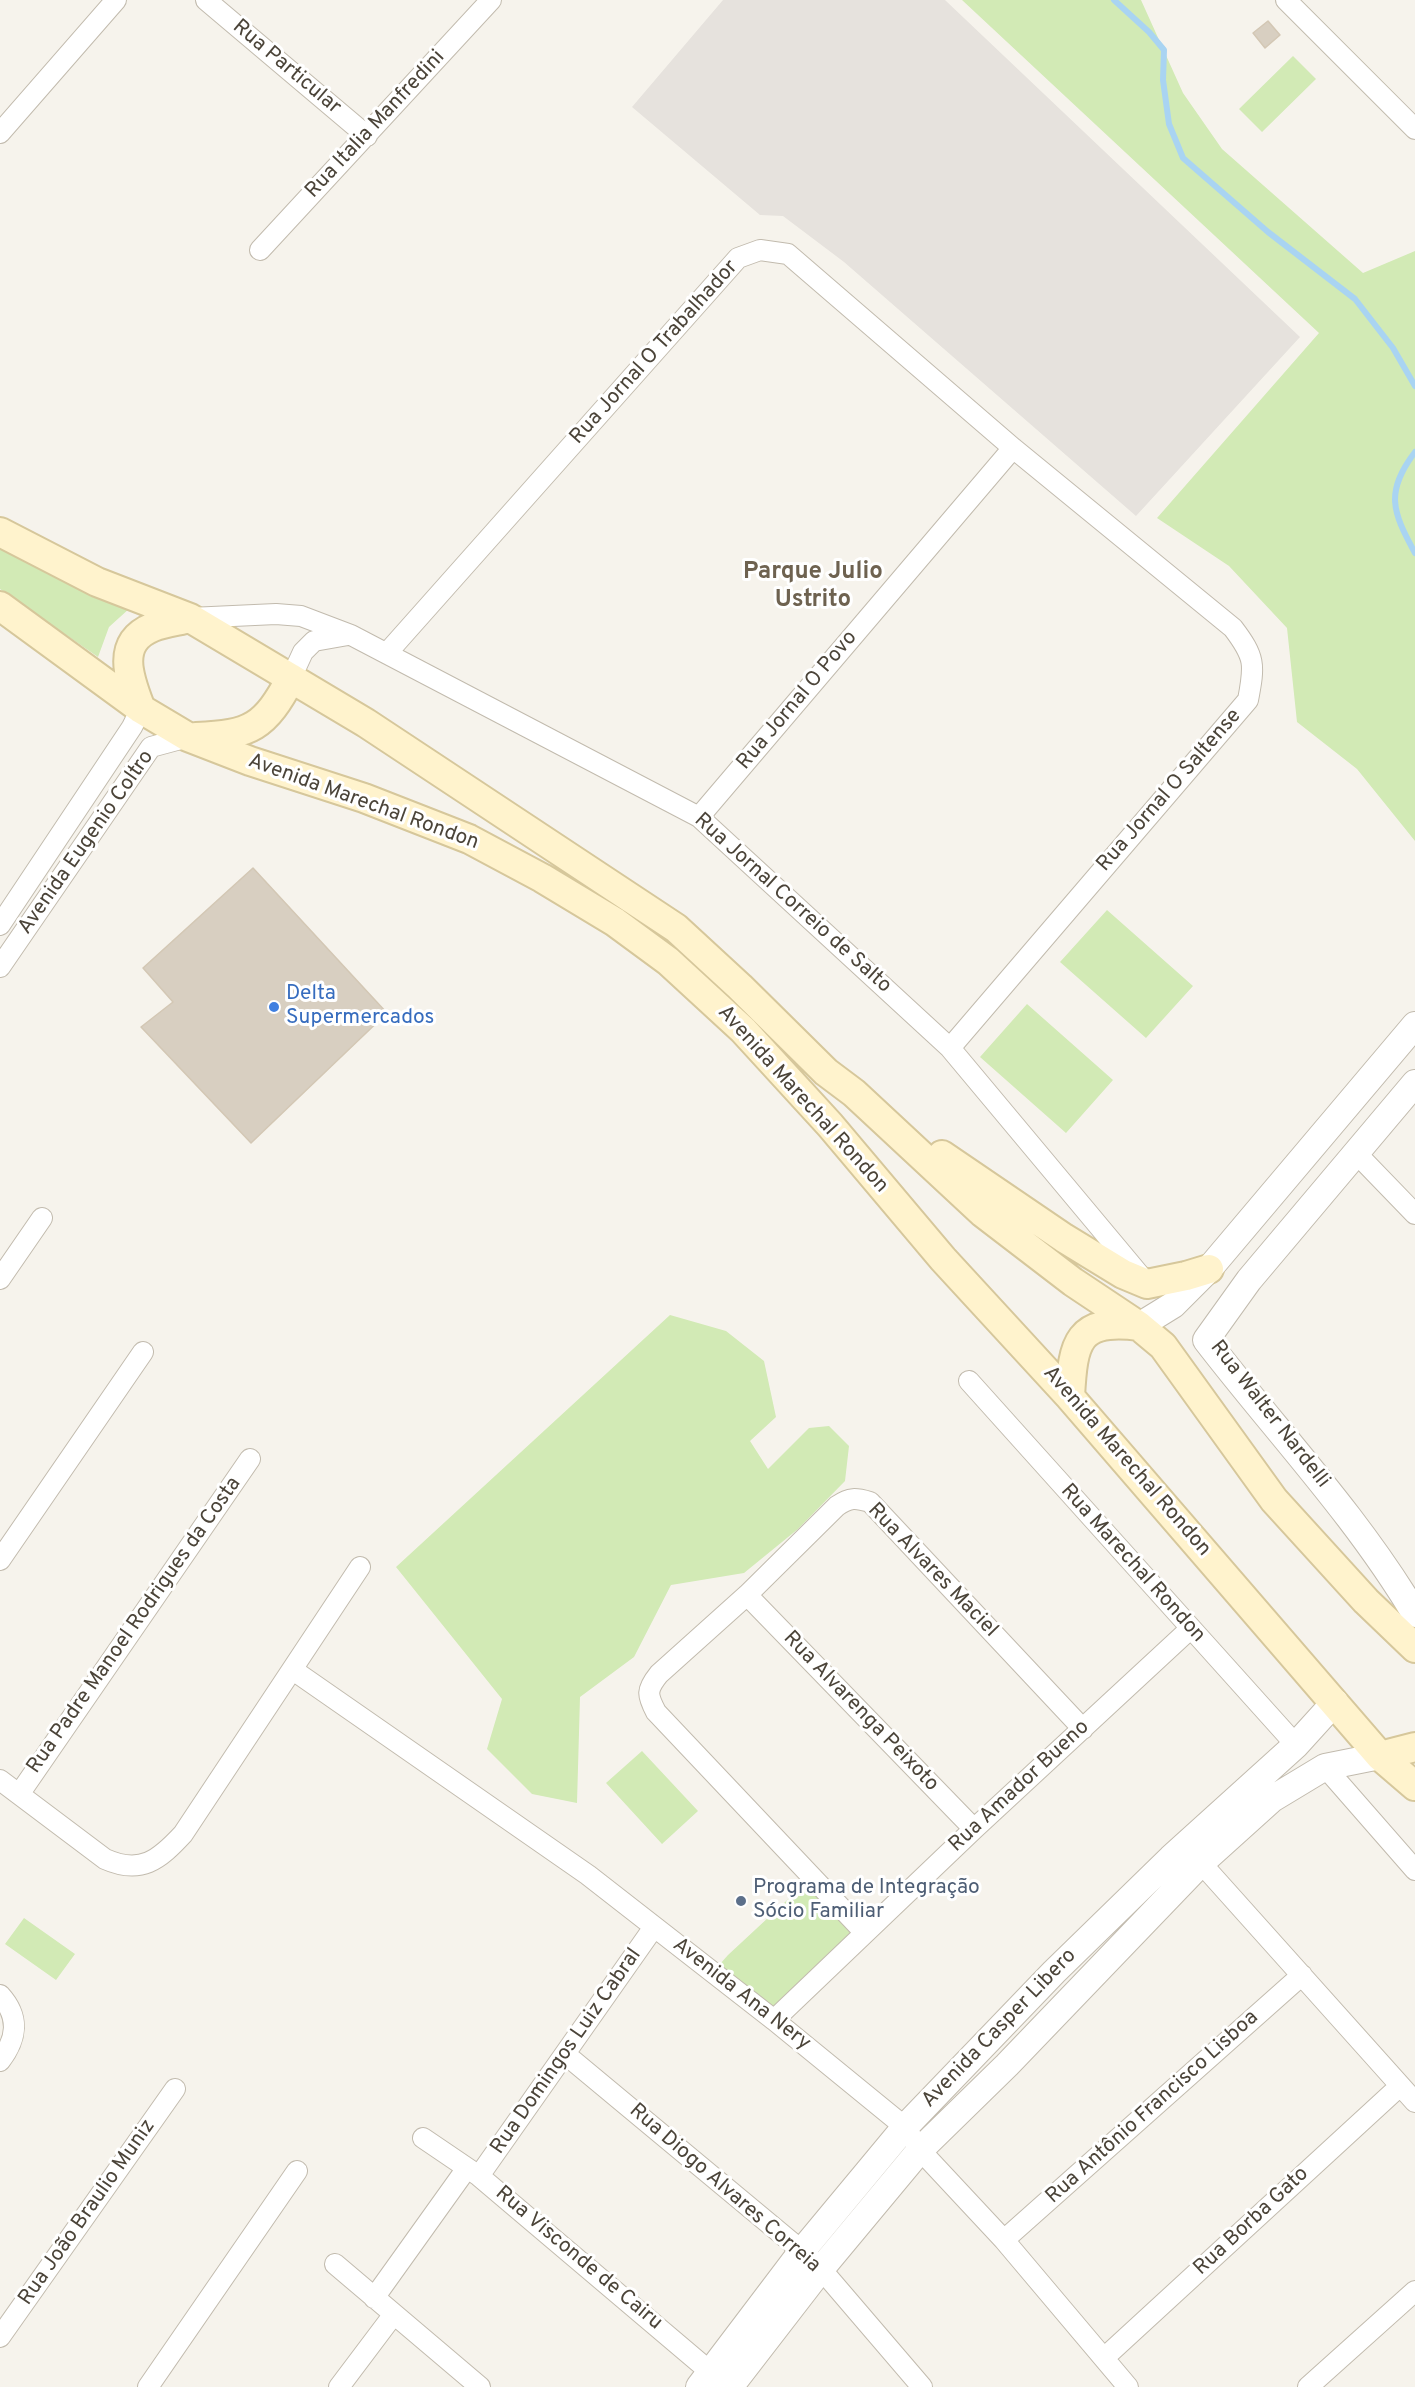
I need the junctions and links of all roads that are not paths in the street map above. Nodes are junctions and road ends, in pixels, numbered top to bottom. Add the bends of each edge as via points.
1 (116, 0) edge
2 (206, 0) edge
3 (490, 0) edge
4 (1286, 0) edge
5 (1415, 129) edge
6 (0, 133) edge
7 (367, 136) junction
8 (260, 250) dead end
9 (1013, 448) junction
10 (0, 532) edge
11 (0, 606) edge
12 (190, 618) junction
13 (351, 635) junction
14 (387, 653) junction
15 (252, 656) junction
16 (291, 678) junction
17 (141, 709) junction
18 (264, 719) junction
19 (188, 737) junction
20 (699, 817) junction
21 (0, 925) edge
22 (0, 967) edge
23 (1415, 1025) edge
24 (950, 1048) junction
25 (1415, 1083) edge
26 (854, 1093) junction
27 (1356, 1153) junction
28 (1415, 1214) edge
29 (42, 1218) dead end
30 (1209, 1269) junction
31 (0, 1279) edge
32 (1147, 1284) junction
33 (1139, 1326) junction
34 (143, 1352) dead end
35 (969, 1381) dead end
36 (1071, 1397) junction
37 (250, 1458) dead end
38 (0, 1560) edge
39 (360, 1567) dead end
40 (747, 1595) junction
41 (1415, 1614) edge
42 (1190, 1629) junction
43 (1415, 1648) edge
44 (293, 1670) junction
45 (1335, 1702) junction
46 (1083, 1729) junction
47 (1296, 1745) junction
48 (1415, 1747) edge
49 (1380, 1756) junction
50 (1325, 1767) junction
51 (0, 1780) edge
52 (1415, 1786) edge
53 (20, 1793) junction
54 (974, 1829) junction
55 (1201, 1863) junction
56 (1415, 1870) edge
57 (654, 1927) junction
58 (865, 1933) junction
59 (1302, 1975) junction
60 (0, 1995) edge
61 (774, 2020) junction
62 (565, 2054) junction
63 (0, 2061) edge
64 (1400, 2086) junction
65 (175, 2088) dead end
66 (1415, 2102) edge
67 (905, 2127) junction
68 (423, 2138) dead end
69 (920, 2150) junction
70 (297, 2171) dead end
71 (473, 2172) junction
72 (1004, 2240) junction
73 (802, 2251) junction
74 (335, 2264) dead end
75 (820, 2269) junction
76 (1415, 2291) edge
77 (374, 2298) junction
78 (394, 2314) junction
79 (0, 2337) edge
80 (1104, 2358) junction
81 (1330, 2380) edge
82 (717, 2383) edge
83 (148, 2387) edge
84 (339, 2387) edge
85 (480, 2387) edge
86 (921, 2387) edge
87 (1128, 2387) edge
88 (1308, 2387) edge

1 - 6 street
2 - 7 street, Rua Particular
3 - 7 street, Rua Italia Manfredini
4 - 5 street
7 - 8 street, Rua Italia Manfredini
9 - 14 street, Rua Jornal O Trabalhador via 788,254 759,250 738,258 720,277
9 - 20 street, Rua Jornal O Povo
9 - 24 street, Rua Jornal O Saltense via 1233,628 1249,649 1253,674 1248,700
10 - 12 main road, Avenida Marechal Rondon via 97,582
11 - 17 main road, Avenida Marechal Rondon
12 - 13 street, Rua Jornal Correio de Salto via 301,616
12 - 15 main road, Avenida Marechal Rondon
12 - 17 main road via 153,627 130,645 129,679
13 - 14 street, Rua Jornal Correio de Salto
13 - 16 street via 315,641 303,652
14 - 20 street, Rua Jornal Correio de Salto
15 - 16 main road, Avenida Marechal Rondon
15 - 18 main road via 263,684
16 - 18 main road
16 - 26 main road, Avenida Marechal Rondon via 366,723 676,928 826,1072
17 - 19 main road, Avenida Marechal Rondon
17 - 21 street, Avenida Eugenio Coltro
18 - 19 main road via 247,730 227,735
19 - 22 street, Avenida Eugenio Coltro via 151,747
19 - 36 main road, Avenida Marechal Rondon via 469,839 615,922 668,961 743,1030 830,1125 943,1259
20 - 24 street, Rua Jornal Correio de Salto
23 - 30 street
24 - 32 street, Rua Jornal Correio de Salto
25 - 27 street, Rua Walter Nardelli
26 - 32 main road via 1064,1238
26 - 33 main road, Avenida Marechal Rondon via 983,1214
27 - 28 street
27 - 41 street, Rua Walter Nardelli via 1249,1280 1206,1340 1366,1538
29 - 31 street
30 - 32 main road
30 - 33 street via 1173,1305
33 - 36 main road via 1106,1324 1088,1331 1078,1345 1072,1365
33 - 43 main road, Avenida Marechal Rondon via 1177,1363 1274,1500 1366,1601
34 - 38 street
35 - 42 street, Rua Marechal Rondon
36 - 45 main road, Avenida Marechal Rondon
37 - 53 street, Rua Padre Manoel Rodrigues da Costa
39 - 44 street
40 - 46 street, Rua Alvares Maciel via 837,1506 848,1498 870,1502
40 - 54 street, Rua Alvarenga Peixoto
40 - 58 street, Rua Alvares Maciel via 658,1674 650,1684 648,1697 656,1712
42 - 46 street, Rua Amador Bueno
42 - 47 street, Rua Marechal Rondon
44 - 53 street via 183,1834 150,1862 117,1864 92,1852
44 - 57 street, Avenida Ana Nery via 588,1875
45 - 47 street, Avenida Casper Libero
45 - 49 main road, Avenida Marechal Rondon
46 - 54 street, Rua Amador Bueno
47 - 67 street, Avenida Casper Libero via 1162,1866
48 - 49 main road
49 - 50 street, Avenida Casper Libero
49 - 52 main road, Avenida Marechal Rondon
50 - 55 street, Avenida Casper Libero via 1272,1799
50 - 56 street
51 - 53 street
54 - 58 street, Rua Amador Bueno
55 - 59 street
55 - 69 street, Avenida Casper Libero
57 - 61 street, Avenida Ana Nery
57 - 62 street, Rua Domingos Luiz Cabral
58 - 61 street, Rua Amador Bueno
59 - 64 street
59 - 72 street, Rua Antônio Francisco Lisboa
60 - 63 street via 13,2021 11,2047
61 - 67 street, Avenida Ana Nery
62 - 71 street, Rua Domingos Luiz Cabral
62 - 73 street, Rua Diogo Alvares Correia
64 - 66 street
64 - 80 street, Rua Borba Gato
65 - 79 street, Rua João Braulio Muniz
67 - 69 street, Avenida Ana Nery
67 - 73 street, Avenida Casper Libero
68 - 71 street, Rua Visconde de Cairu
69 - 72 street, Avenida Ana Nery
69 - 75 street, Avenida Casper Libero
70 - 83 street
71 - 77 street, Rua Domingos Luiz Cabral
71 - 82 street, Rua Visconde de Cairu
72 - 80 street, Avenida Ana Nery
73 - 75 street, Rua Diogo Alvares Correia
73 - 82 street, Avenida Casper Libero
74 - 77 street
75 - 82 street, Avenida Casper Libero
75 - 86 street, Rua Diogo Alvares Correia
76 - 81 street
77 - 78 street
78 - 84 street
78 - 85 street
80 - 87 street, Avenida Ana Nery
81 - 88 street

